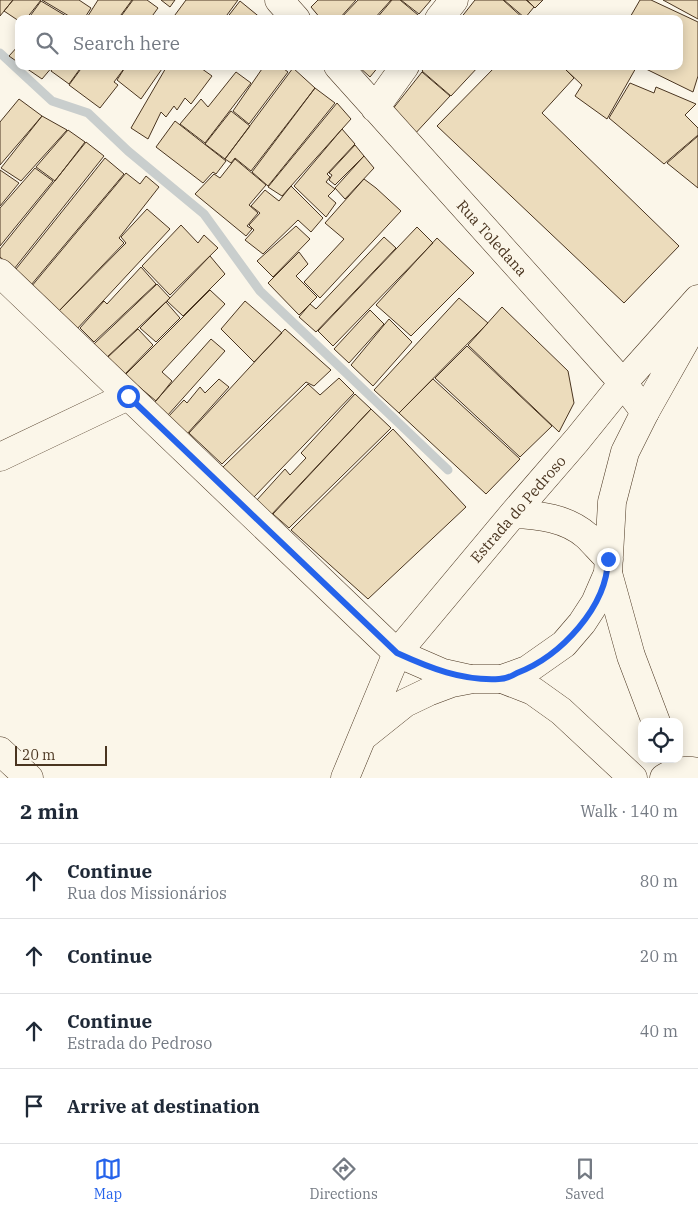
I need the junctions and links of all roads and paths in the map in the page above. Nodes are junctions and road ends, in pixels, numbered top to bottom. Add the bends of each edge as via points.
1 (279, 0) edge
2 (454, 0) edge
3 (292, 15) edge
4 (442, 15) edge
5 (342, 70) edge
6 (402, 70) edge
7 (375, 108) junction
8 (0, 273) edge
9 (698, 299) edge
10 (698, 318) edge
11 (623, 383) junction
12 (128, 396) junction
13 (645, 412) junction
14 (0, 457) edge
15 (513, 514) junction
16 (608, 566) junction
17 (397, 653) junction
18 (473, 679) junction
19 (502, 680) junction
20 (654, 718) edge
21 (364, 736) junction
22 (0, 751) edge
23 (30, 778) edge
24 (345, 778) edge
25 (633, 778) edge

1 - 3 street
2 - 4 street
5 - 7 street, Rua Toledana
6 - 7 street
7 - 11 street, Rua Toledana
8 - 12 street
9 - 11 street, Estrada do Pedroso
10 - 13 street, Estrada do Pedroso
11 - 13 street, Rua Toledana
11 - 15 street, Estrada do Pedroso
12 - 14 street
12 - 17 street
13 - 16 street, Estrada do Pedroso via 625,452 614,494
15 - 16 street via 560,520 585,535
15 - 17 street, Estrada do Pedroso
16 - 19 street, Estrada do Pedroso via 595,603 564,644 526,670
16 - 20 street via 631,656
17 - 18 street via 443,673
17 - 21 street, Estrada do Pedroso
18 - 19 street, Estrada do Pedroso
18 - 21 street, Estrada do Pedroso via 452,683 405,703
19 - 25 street via 533,691 561,711
21 - 24 street, Estrada do Pedroso
22 - 23 street

